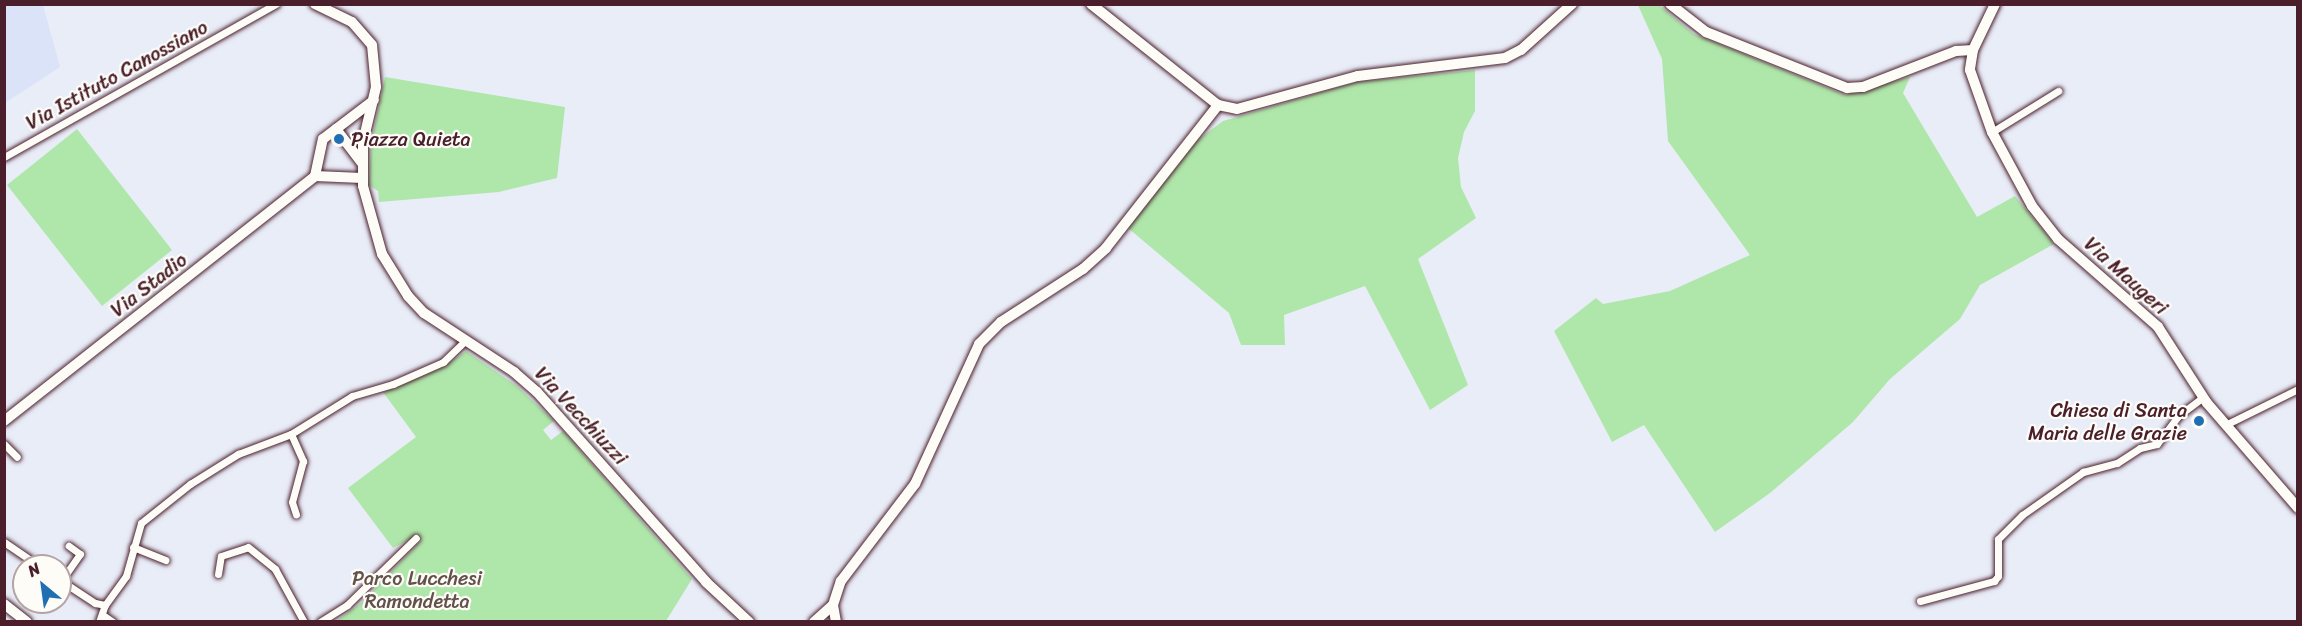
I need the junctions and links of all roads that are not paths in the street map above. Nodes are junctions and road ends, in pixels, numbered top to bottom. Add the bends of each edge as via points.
1 (276, 4) edge
2 (315, 4) edge
3 (1091, 4) edge
4 (1572, 4) edge
5 (1670, 4) edge
6 (1995, 4) edge
7 (1973, 50) junction
8 (2058, 91) dead end
9 (374, 100) junction
10 (1218, 105) junction
11 (336, 129) junction
12 (1992, 132) junction
13 (4, 157) edge
14 (362, 163) junction
15 (315, 176) junction
16 (362, 178) junction
17 (465, 341) junction
18 (2298, 389) edge
19 (2203, 398) junction
20 (4, 422) edge
21 (2225, 425) junction
22 (291, 434) junction
23 (4, 444) edge
24 (16, 457) dead end
25 (2298, 508) edge
26 (296, 514) dead end
27 (416, 538) dead end
28 (4, 543) edge
29 (69, 546) dead end
30 (132, 547) junction
31 (21, 554) edge
32 (165, 561) dead end
33 (72, 565) edge
34 (218, 574) dead end
35 (72, 586) edge
36 (1920, 602) dead end
37 (4, 604) edge
38 (105, 605) junction
39 (833, 605) junction
40 (102, 619) edge
41 (27, 621) edge
42 (113, 621) edge
43 (304, 621) edge
44 (320, 621) edge
45 (749, 621) edge
46 (813, 621) edge
47 (836, 621) edge

1 - 13 street, Via Istituto Canossiano
2 - 9 street, Via Vecchiuzzi via 351,22 372,45 377,72
3 - 10 street
4 - 10 street via 1521,50 1505,58 1358,76 1237,109
5 - 7 street via 1706,32 1847,88 1863,87 1956,51
6 - 7 street
7 - 12 street, Via Maugeri via 1972,80
8 - 12 street
9 - 11 street
9 - 14 street, Via Vecchiuzzi
10 - 39 street via 1106,248 1068,279 1001,322 979,344 915,484 858,555 841,581
11 - 14 street
11 - 15 street via 323,139
12 - 19 street, Via Maugeri via 2042,222 2158,327
14 - 16 street, Via Vecchiuzzi
15 - 16 street
15 - 20 street, Via Stadio
16 - 17 street, Via Vecchiuzzi via 375,233 393,273 424,313
17 - 22 street via 443,362 393,384 352,396
17 - 45 street, Via Vecchiuzzi via 514,372 537,392 706,582
18 - 21 street
19 - 21 street, Via Maugeri
19 - 36 street via 2178,416 2157,444 2140,448 2117,463 2083,472 2022,515 1998,539 1998,576 1994,581
21 - 25 street, Via Maugeri
22 - 26 street via 303,460 292,502
22 - 30 street via 238,454 204,475 141,523
23 - 24 street
27 - 44 street via 347,605
28 - 31 street
29 - 33 street via 80,554
30 - 32 street
30 - 38 street via 126,576
34 - 43 street via 221,556 248,547 275,569
35 - 38 street
37 - 41 street
38 - 40 street
39 - 46 street
39 - 47 street
40 - 42 street

